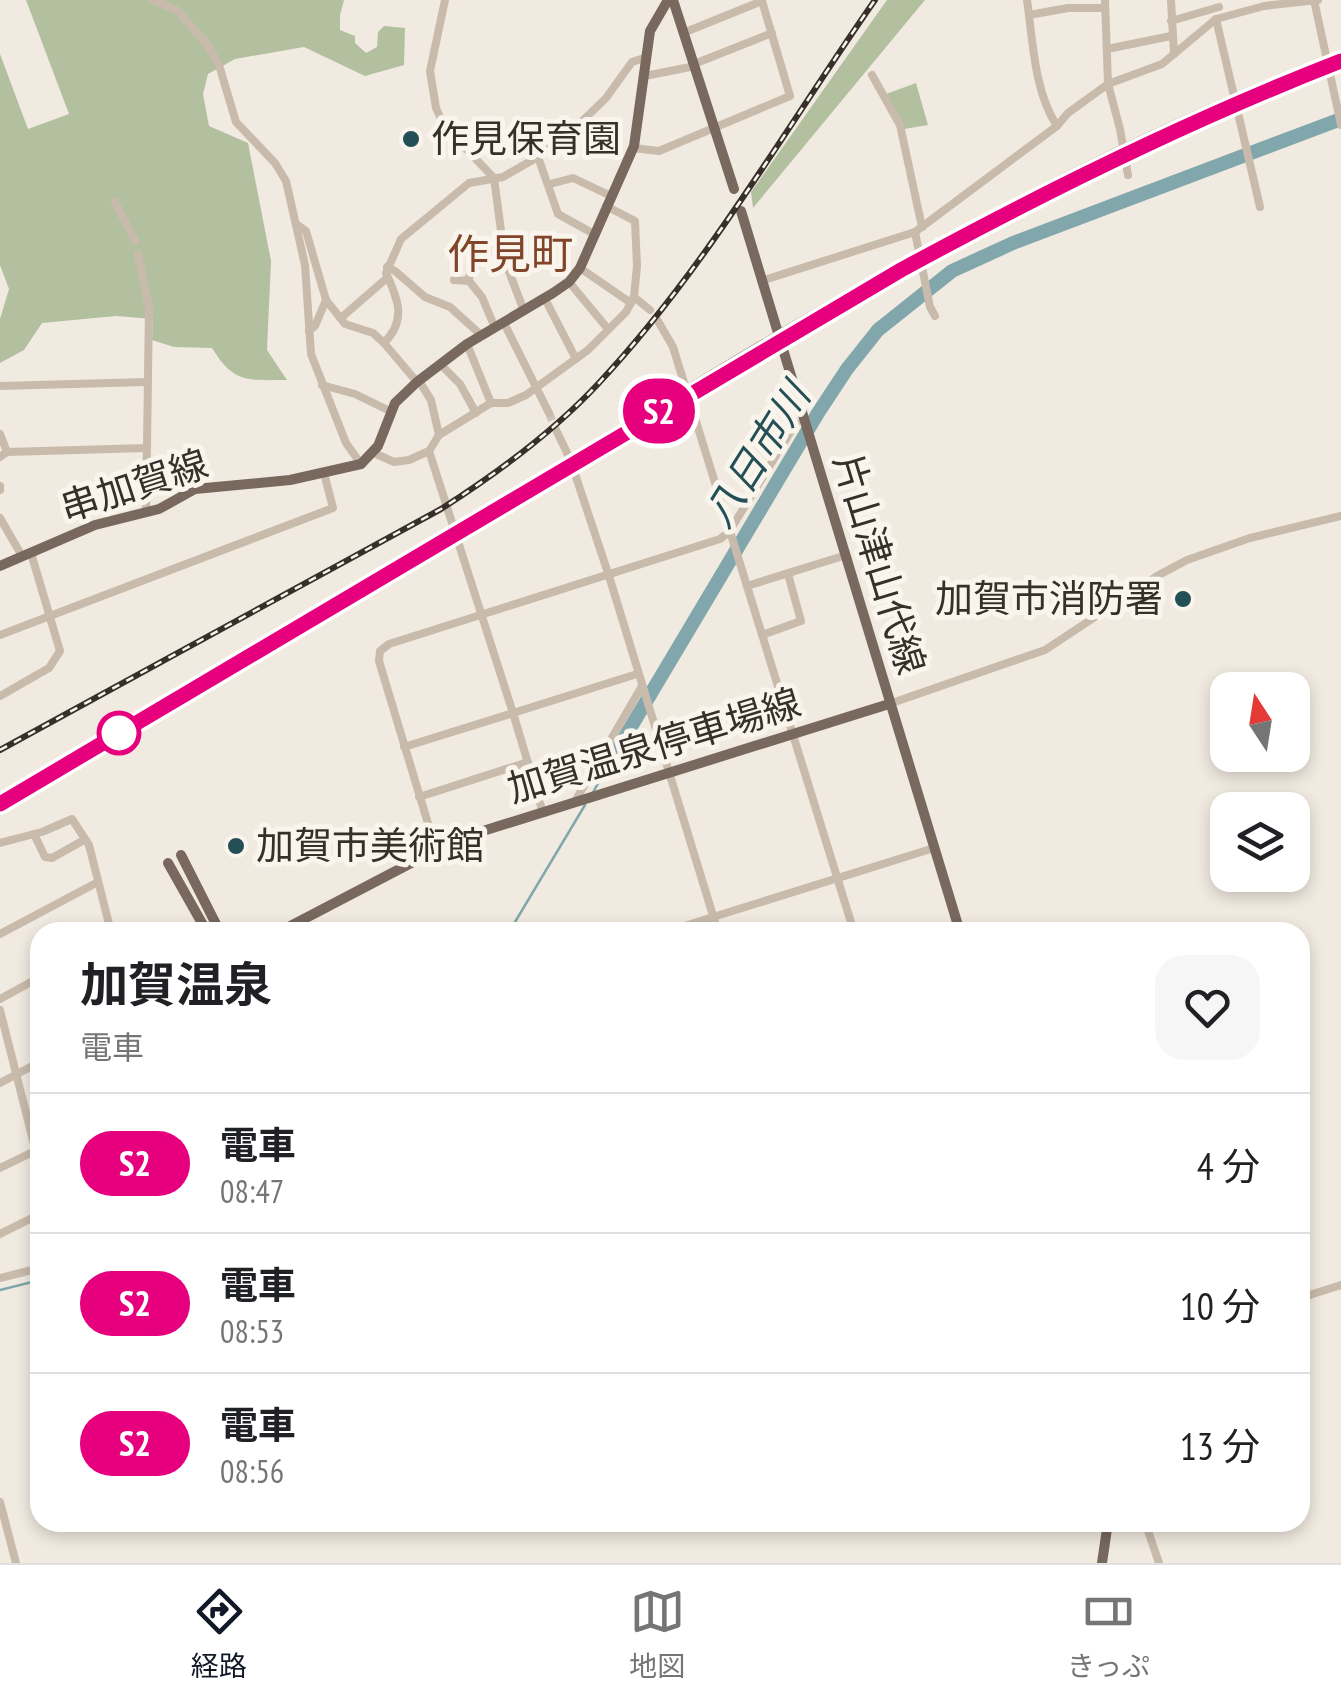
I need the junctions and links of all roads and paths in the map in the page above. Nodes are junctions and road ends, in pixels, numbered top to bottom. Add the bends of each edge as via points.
1 (153, 0) edge
2 (445, 0) edge
3 (670, 0) edge
4 (1027, 0) edge
5 (1161, 0) edge
6 (1170, 0) edge
7 (763, 1) edge
8 (1315, 1) edge
9 (1284, 2) edge
10 (1264, 3) edge
11 (1105, 4) edge
12 (1219, 4) edge
13 (1197, 14) junction
14 (1029, 15) junction
15 (1218, 19) junction
16 (1171, 21) junction
17 (1206, 26) junction
18 (684, 32) junction
19 (772, 33) junction
20 (1171, 36) junction
21 (1107, 49) junction
22 (1174, 54) junction
23 (646, 57) junction
24 (694, 65) junction
25 (872, 75) dead end
26 (645, 76) junction
27 (1108, 84) junction
28 (1341, 124) edge
29 (1057, 126) junction
30 (715, 128) junction
31 (633, 148) junction
32 (538, 157) junction
33 (1128, 175) dead end
34 (494, 178) junction
35 (550, 184) junction
36 (734, 189) dead end
37 (608, 201) junction
38 (116, 202) dead end
39 (1260, 207) dead end
40 (740, 212) dead end
41 (296, 224) junction
42 (918, 230) junction
43 (594, 234) junction
44 (135, 240) dead end
45 (502, 247) junction
46 (138, 254) dead end
47 (386, 267) junction
48 (580, 268) junction
49 (387, 278) junction
50 (454, 280) dead end
51 (466, 280) junction
52 (761, 281) junction
53 (569, 282) junction
54 (545, 299) junction
55 (326, 300) junction
56 (632, 300) junction
57 (650, 310) dead end
58 (524, 311) junction
59 (935, 316) dead end
60 (342, 318) junction
61 (658, 322) dead end
62 (499, 325) junction
63 (608, 329) junction
64 (309, 331) junction
65 (481, 336) junction
66 (384, 344) junction
67 (467, 344) junction
68 (576, 360) junction
69 (440, 364) junction
70 (418, 381) junction
71 (146, 382) junction
72 (322, 385) junction
73 (0, 386) edge
74 (537, 388) junction
75 (491, 404) junction
76 (390, 411) junction
77 (476, 412) junction
78 (549, 414) tunnel mouth
79 (800, 421) junction
80 (557, 432) tunnel mouth
81 (0, 434) edge
82 (440, 435) junction
83 (146, 448) junction
84 (429, 450) junction
85 (374, 452) junction
86 (4, 454) edge
87 (361, 464) junction
88 (324, 473) junction
89 (146, 514) junction
90 (1341, 516) edge
91 (0, 518) edge
92 (730, 534) junction
93 (27, 554) junction
94 (844, 556) junction
95 (0, 566) edge
96 (788, 574) junction
97 (609, 576) junction
98 (747, 586) junction
99 (481, 614) junction
100 (50, 615) junction
101 (0, 635) edge
102 (762, 635) junction
103 (638, 674) junction
104 (0, 680) edge
105 (642, 688) junction
106 (4, 694) edge
107 (889, 704) junction
108 (513, 713) junction
109 (793, 734) junction
110 (404, 747) junction
111 (528, 762) junction
112 (670, 773) junction
113 (420, 797) junction
114 (576, 802) junction
115 (543, 813) junction
116 (34, 834) junction
117 (84, 840) junction
118 (0, 842) edge
119 (934, 848) junction
120 (436, 850) junction
121 (181, 855) dead end
122 (168, 863) dead end
123 (837, 879) junction
124 (98, 882) junction
125 (713, 917) junction
126 (108, 922) edge
127 (201, 922) edge
128 (214, 922) edge
129 (297, 922) edge
130 (697, 922) edge
131 (715, 922) edge
132 (851, 922) edge
133 (957, 922) edge
134 (0, 934) edge
135 (30, 983) edge
136 (0, 1000) edge
137 (0, 1010) edge
138 (30, 1067) edge
139 (16, 1075) junction
140 (0, 1083) edge
141 (30, 1123) edge
142 (30, 1154) edge
143 (0, 1168) edge
144 (30, 1219) edge
145 (0, 1234) edge
146 (30, 1270) edge
147 (0, 1278) edge
148 (1341, 1285) edge
149 (1310, 1295) edge
150 (0, 1502) edge
151 (1107, 1532) edge
152 (1148, 1532) edge
153 (1158, 1561) edge
154 (16, 1563) edge
155 (1102, 1563) edge
156 (1145, 1563) edge

1 - 41 street via 178,12 214,54 236,122 284,176
2 - 34 street via 430,71 436,108 444,126
3 - 18 main road
3 - 23 main road, 串加賀線 via 650,31
4 - 14 street
5 - 6 street
6 - 16 street
7 - 18 street
7 - 19 street
8 - 9 street
8 - 28 street
9 - 10 street
10 - 15 street
11 - 14 street
11 - 21 street
12 - 13 street
12 - 15 street
13 - 16 street
13 - 17 street
14 - 29 street via 1042,92
15 - 17 street
15 - 39 street
16 - 20 street
17 - 22 street
18 - 24 main road
19 - 24 street
19 - 30 street via 790,96
20 - 21 street
20 - 22 street
21 - 27 street
22 - 27 street
23 - 26 main road, 串加賀線
23 - 32 street via 632,62 606,98
24 - 26 street
24 - 30 main road
25 - 42 street via 900,125
26 - 31 main road, 串加賀線
27 - 29 street
27 - 33 street
29 - 42 street
30 - 31 street via 658,151
30 - 36 main road
31 - 37 main road, 串加賀線
32 - 34 street
32 - 35 street
34 - 45 street
34 - 47 street via 469,183 401,239
35 - 37 street via 573,178
35 - 43 street via 558,214
37 - 43 main road, 串加賀線
37 - 56 street via 635,221
38 - 44 street
40 - 52 main road, 片山津山代線
41 - 55 street via 306,231
41 - 64 street
42 - 52 street
42 - 59 street
43 - 48 main road, 串加賀線
45 - 51 street via 486,252
45 - 58 street
46 - 71 street via 148,299
47 - 49 street
47 - 65 street via 425,297 450,306
48 - 53 main road, 串加賀線
48 - 56 street
49 - 60 street
49 - 66 street via 400,321
50 - 51 street
51 - 62 street
52 - 79 main road, 片山津山代線
53 - 54 main road, 串加賀線
53 - 63 street
54 - 58 main road, 串加賀線
54 - 68 street
55 - 60 street
55 - 64 street
56 - 57 street
56 - 63 street
58 - 62 main road, 串加賀線
60 - 66 street
61 - 92 street via 673,346
62 - 65 main road, 串加賀線
62 - 74 street
63 - 68 street
64 - 72 street
65 - 67 main road, 串加賀線
66 - 70 street
67 - 69 main road, 串加賀線
67 - 75 street
68 - 74 street
69 - 70 main road, 串加賀線
69 - 77 street
70 - 76 main road, 串加賀線
70 - 82 street
71 - 73 street
71 - 83 street
72 - 76 street
72 - 87 street
74 - 75 street
74 - 78 street
75 - 77 street
76 - 85 main road, 串加賀線
77 - 82 street
79 - 92 street
79 - 94 main road, 片山津山代線
80 - 97 street
81 - 86 street
82 - 84 street
83 - 86 street
83 - 89 street
84 - 85 street via 394,462
84 - 99 street
85 - 87 main road, 串加賀線
87 - 88 main road, 串加賀線
88 - 89 main road, 串加賀線 via 195,489
88 - 100 street via 334,508
89 - 93 main road, 串加賀線 via 95,525
90 - 107 street via 1188,560 1045,650
91 - 93 street
92 - 97 street
92 - 98 street
93 - 95 main road, 串加賀線
93 - 100 street
94 - 96 street
94 - 107 main road, 片山津山代線
96 - 98 street
96 - 102 street via 801,621
97 - 99 street
97 - 103 street
98 - 102 street
99 - 108 street
99 - 110 street via 380,651
100 - 101 street
100 - 106 street via 58,657
102 - 109 street
103 - 105 street
103 - 108 street
104 - 106 street
105 - 112 street
105 - 114 street
107 - 109 main road, 加賀温泉停車場線
107 - 119 main road, 片山津山代線
108 - 110 street
108 - 111 street
109 - 112 main road, 加賀温泉停車場線
109 - 123 street
110 - 113 street
111 - 113 street
111 - 115 street
112 - 114 main road, 加賀温泉停車場線
112 - 125 street
113 - 120 street
114 - 115 main road, 加賀温泉停車場線
115 - 120 main road, 加賀温泉停車場線
116 - 117 street via 72,819
116 - 117 street via 52,858
116 - 118 street
117 - 124 street
119 - 123 street
119 - 133 main road, 片山津山代線
120 - 129 main road, 加賀温泉停車場線
121 - 128 main road
122 - 127 main road
123 - 125 street
123 - 132 street
124 - 126 street
124 - 134 street
125 - 130 street
125 - 131 street
135 - 136 street
137 - 139 street
138 - 139 street
139 - 140 street
139 - 141 street
142 - 143 street
144 - 145 street
146 - 147 street
148 - 149 street
150 - 154 street
151 - 155 main road
152 - 153 street
153 - 156 street

